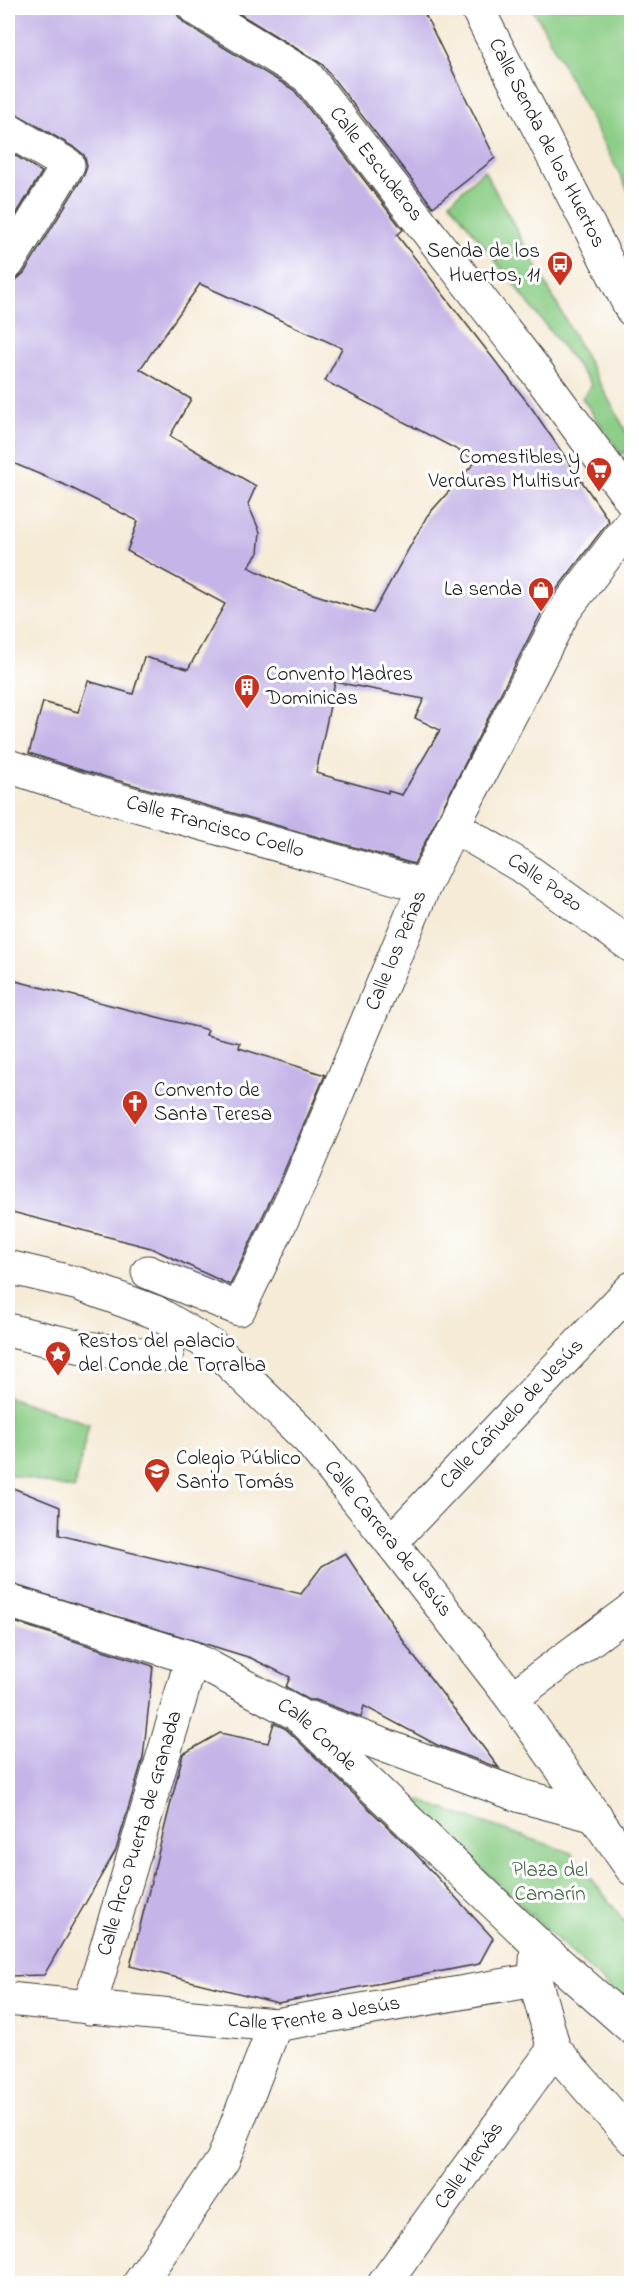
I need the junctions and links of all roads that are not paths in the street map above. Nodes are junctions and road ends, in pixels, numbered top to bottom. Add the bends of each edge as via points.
1 (195, 8) edge
2 (477, 8) edge
3 (8, 130) edge
4 (8, 262) edge
5 (632, 310) edge
6 (632, 501) edge
7 (632, 522) edge
8 (8, 766) edge
9 (453, 826) junction
10 (424, 886) junction
11 (632, 946) edge
12 (8, 1267) edge
13 (148, 1272) dead end
14 (632, 1288) edge
15 (8, 1330) edge
16 (167, 1354) dead end
17 (391, 1542) junction
18 (8, 1601) edge
19 (632, 1609) edge
20 (192, 1658) junction
21 (512, 1698) junction
22 (297, 1714) junction
23 (596, 1816) junction
24 (632, 1869) edge
25 (537, 1944) junction
26 (535, 1980) junction
27 (8, 1999) edge
28 (89, 2008) junction
29 (275, 2025) junction
30 (632, 2028) edge
31 (554, 2049) junction
32 (632, 2138) edge
33 (139, 2283) edge
34 (384, 2283) edge

1 - 6 street, Calle Escuderos via 307,76
2 - 5 street, Calle Senda de los Huertos
3 - 4 street via 68,165
7 - 9 street, Calle los Peñas via 564,611
8 - 10 street, Calle Francisco Coello
9 - 10 street, Calle los Peñas
9 - 11 street, Calle Pozo via 521,866
10 - 13 street, Calle los Peñas via 298,1184 239,1309
12 - 17 street, Calle Carrera de Jesús via 79,1284 155,1312 212,1346 309,1440
14 - 17 street, Calle Cañuelo de Jesús
15 - 16 street via 65,1344
17 - 21 street, Calle Carrera de Jesús
18 - 20 street, Calle Conde
19 - 21 street
20 - 22 street, Calle Conde
20 - 28 street, Calle Arco Puerta de Granada
21 - 23 street, Calle Carrera de Jesús
22 - 23 street via 521,1796
22 - 25 street, Calle Conde
23 - 24 street, Calle Carrera de Jesús
25 - 26 street
25 - 30 street, Calle Conde
26 - 29 street, Calle Frente a Jesús
26 - 31 street
27 - 28 street, Calle Frente a Jesús
28 - 29 street, Calle Frente a Jesús
29 - 33 street via 223,2160
31 - 32 street
31 - 34 street, Calle Hervás

